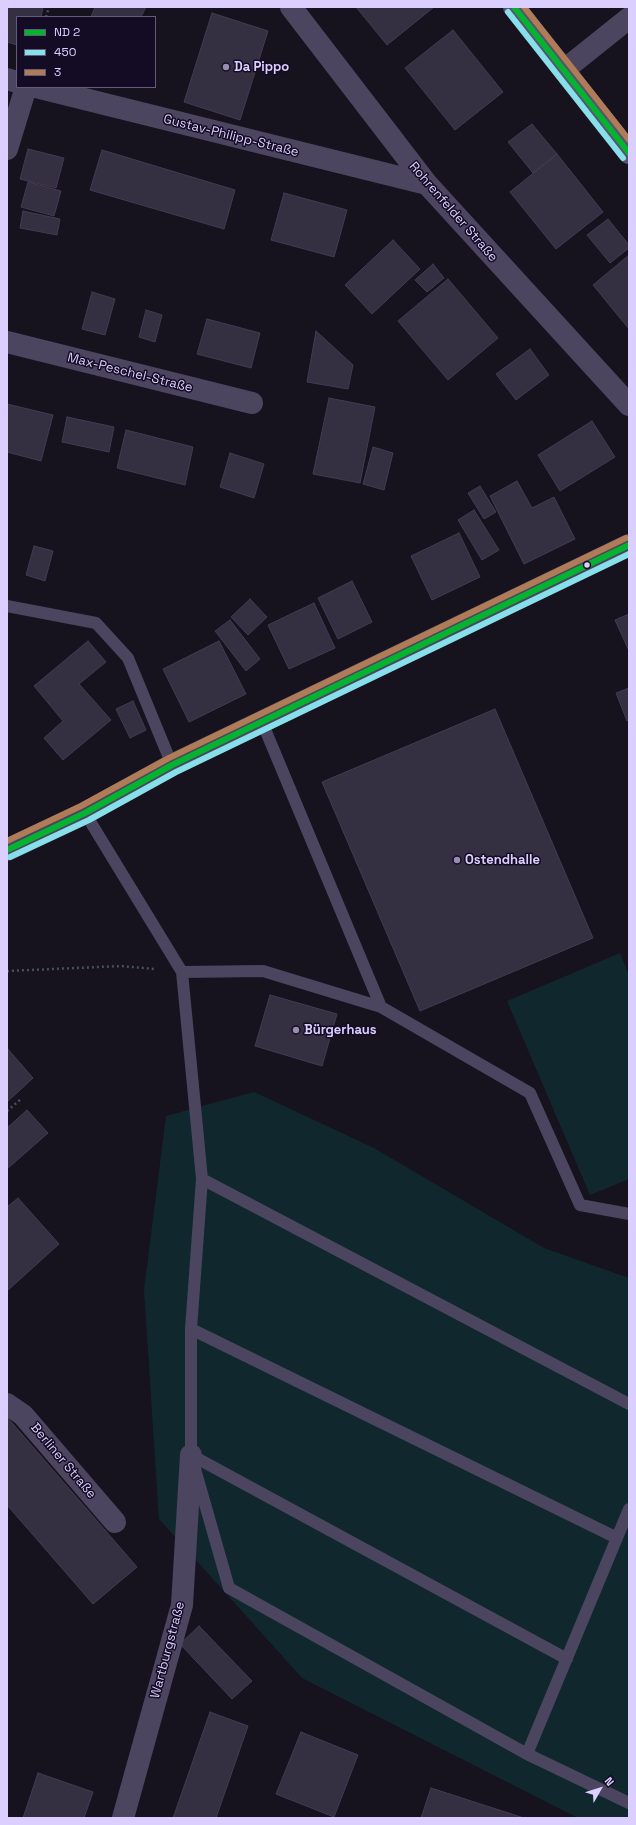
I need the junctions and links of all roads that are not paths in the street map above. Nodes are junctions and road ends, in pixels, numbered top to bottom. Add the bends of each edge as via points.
1 (291, 7) edge
2 (514, 7) edge
3 (629, 18) edge
4 (564, 70) junction
5 (26, 88) edge
6 (40, 88) edge
7 (7, 149) edge
8 (629, 153) edge
9 (427, 184) junction
10 (7, 342) edge
11 (252, 403) dead end
12 (629, 405) edge
13 (629, 545) edge
14 (7, 606) edge
15 (262, 722) junction
16 (172, 765) junction
17 (85, 813) junction
18 (7, 850) edge
19 (182, 972) junction
20 (382, 1007) junction
21 (202, 1179) junction
22 (629, 1214) edge
23 (191, 1330) junction
24 (7, 1404) edge
25 (629, 1404) edge
26 (191, 1455) junction
27 (629, 1510) edge
28 (115, 1522) dead end
29 (617, 1538) junction
30 (567, 1659) junction
31 (527, 1754) junction
32 (629, 1803) edge
33 (123, 1818) edge

1 - 9 street, Rohrenfelder Straße
2 - 4 street
3 - 4 street
4 - 8 street
5 - 7 street
6 - 9 street, Gustav-Philipp-Straße
9 - 12 street, Rohrenfelder Straße
10 - 11 street, Max-Peschel-Straße
13 - 15 street
14 - 16 lane via 96,623 128,658
15 - 16 street
15 - 20 lane
16 - 17 street
17 - 18 street
17 - 19 lane
19 - 20 lane via 263,971
19 - 21 lane
20 - 22 lane via 530,1093 580,1205
21 - 23 lane
21 - 25 lane
23 - 26 lane
23 - 29 lane
24 - 28 street, Berliner Straße via 23,1414
26 - 30 lane
26 - 31 lane via 229,1588
26 - 33 street, Wartburgstraße via 182,1605
27 - 29 lane
29 - 30 lane
30 - 31 lane
31 - 32 lane

